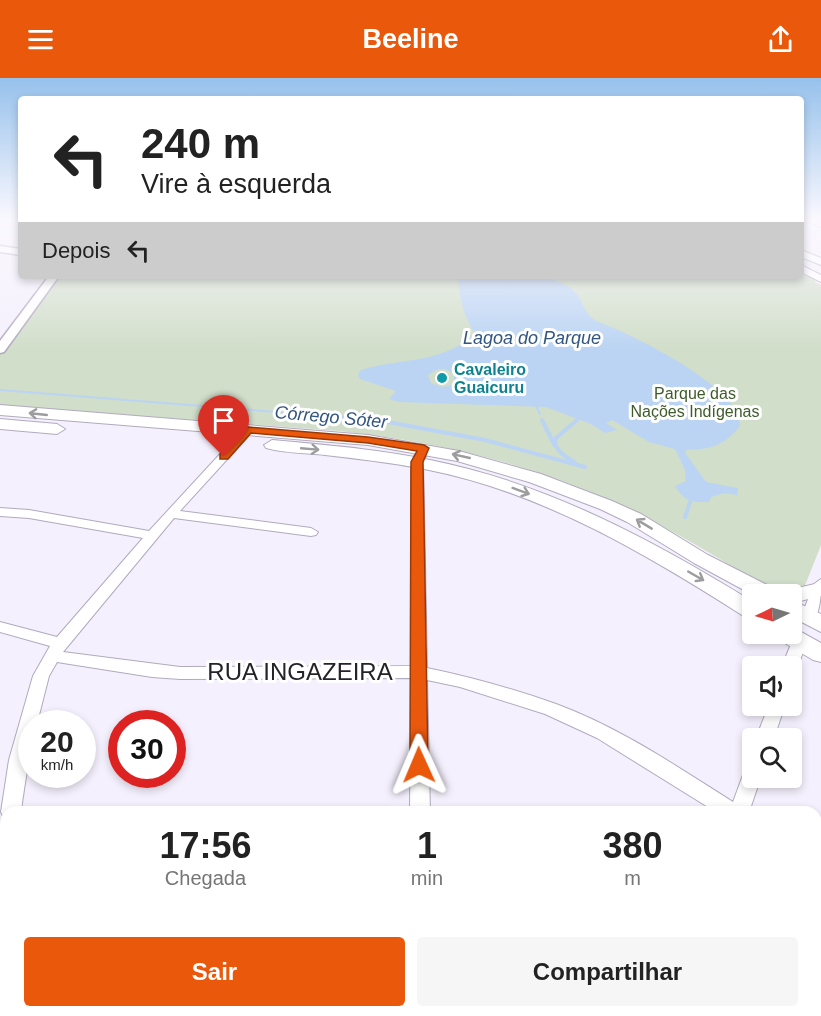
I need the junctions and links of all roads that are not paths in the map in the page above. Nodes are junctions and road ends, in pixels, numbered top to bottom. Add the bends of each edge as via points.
1 (804, 270) edge
2 (52, 279) edge
3 (821, 279) edge
4 (0, 349) edge
5 (0, 410) edge
6 (0, 424) edge
7 (243, 436) junction
8 (420, 455) junction
9 (0, 512) edge
10 (171, 514) junction
11 (311, 532) dead end
12 (152, 536) junction
13 (657, 554) junction
14 (702, 559) junction
15 (749, 584) edge
16 (820, 587) edge
17 (802, 593) edge
18 (742, 603) edge
19 (802, 620) edge
20 (0, 627) edge
21 (802, 627) edge
22 (57, 649) junction
23 (821, 654) edge
24 (417, 672) junction
25 (747, 788) edge
26 (12, 806) edge
27 (420, 806) edge
28 (724, 806) edge
29 (741, 806) edge

1 - 3 main road
2 - 4 street
7 -> 5 main road
6 - 7 main road
7 - 8 main road via 345,452
7 - 10 street
8 -> 13 main road via 526,493 609,528
14 -> 8 main road via 634,518 571,490 496,465
8 - 24 street
9 - 12 street
10 - 11 street
10 - 12 street
12 - 22 street
13 - 14 main road
13 -> 18 main road
14 - 15 main road
16 - 17 main road
16 - 19 street
20 - 22 street, RUA INGAZEIRA
21 - 23 main road
22 - 24 street, RUA INGAZEIRA via 152,671 180,673
22 - 26 street via 42,676 23,740
24 - 27 street
24 - 28 street, RUA INGAZEIRA via 551,709 660,765
25 - 29 street

